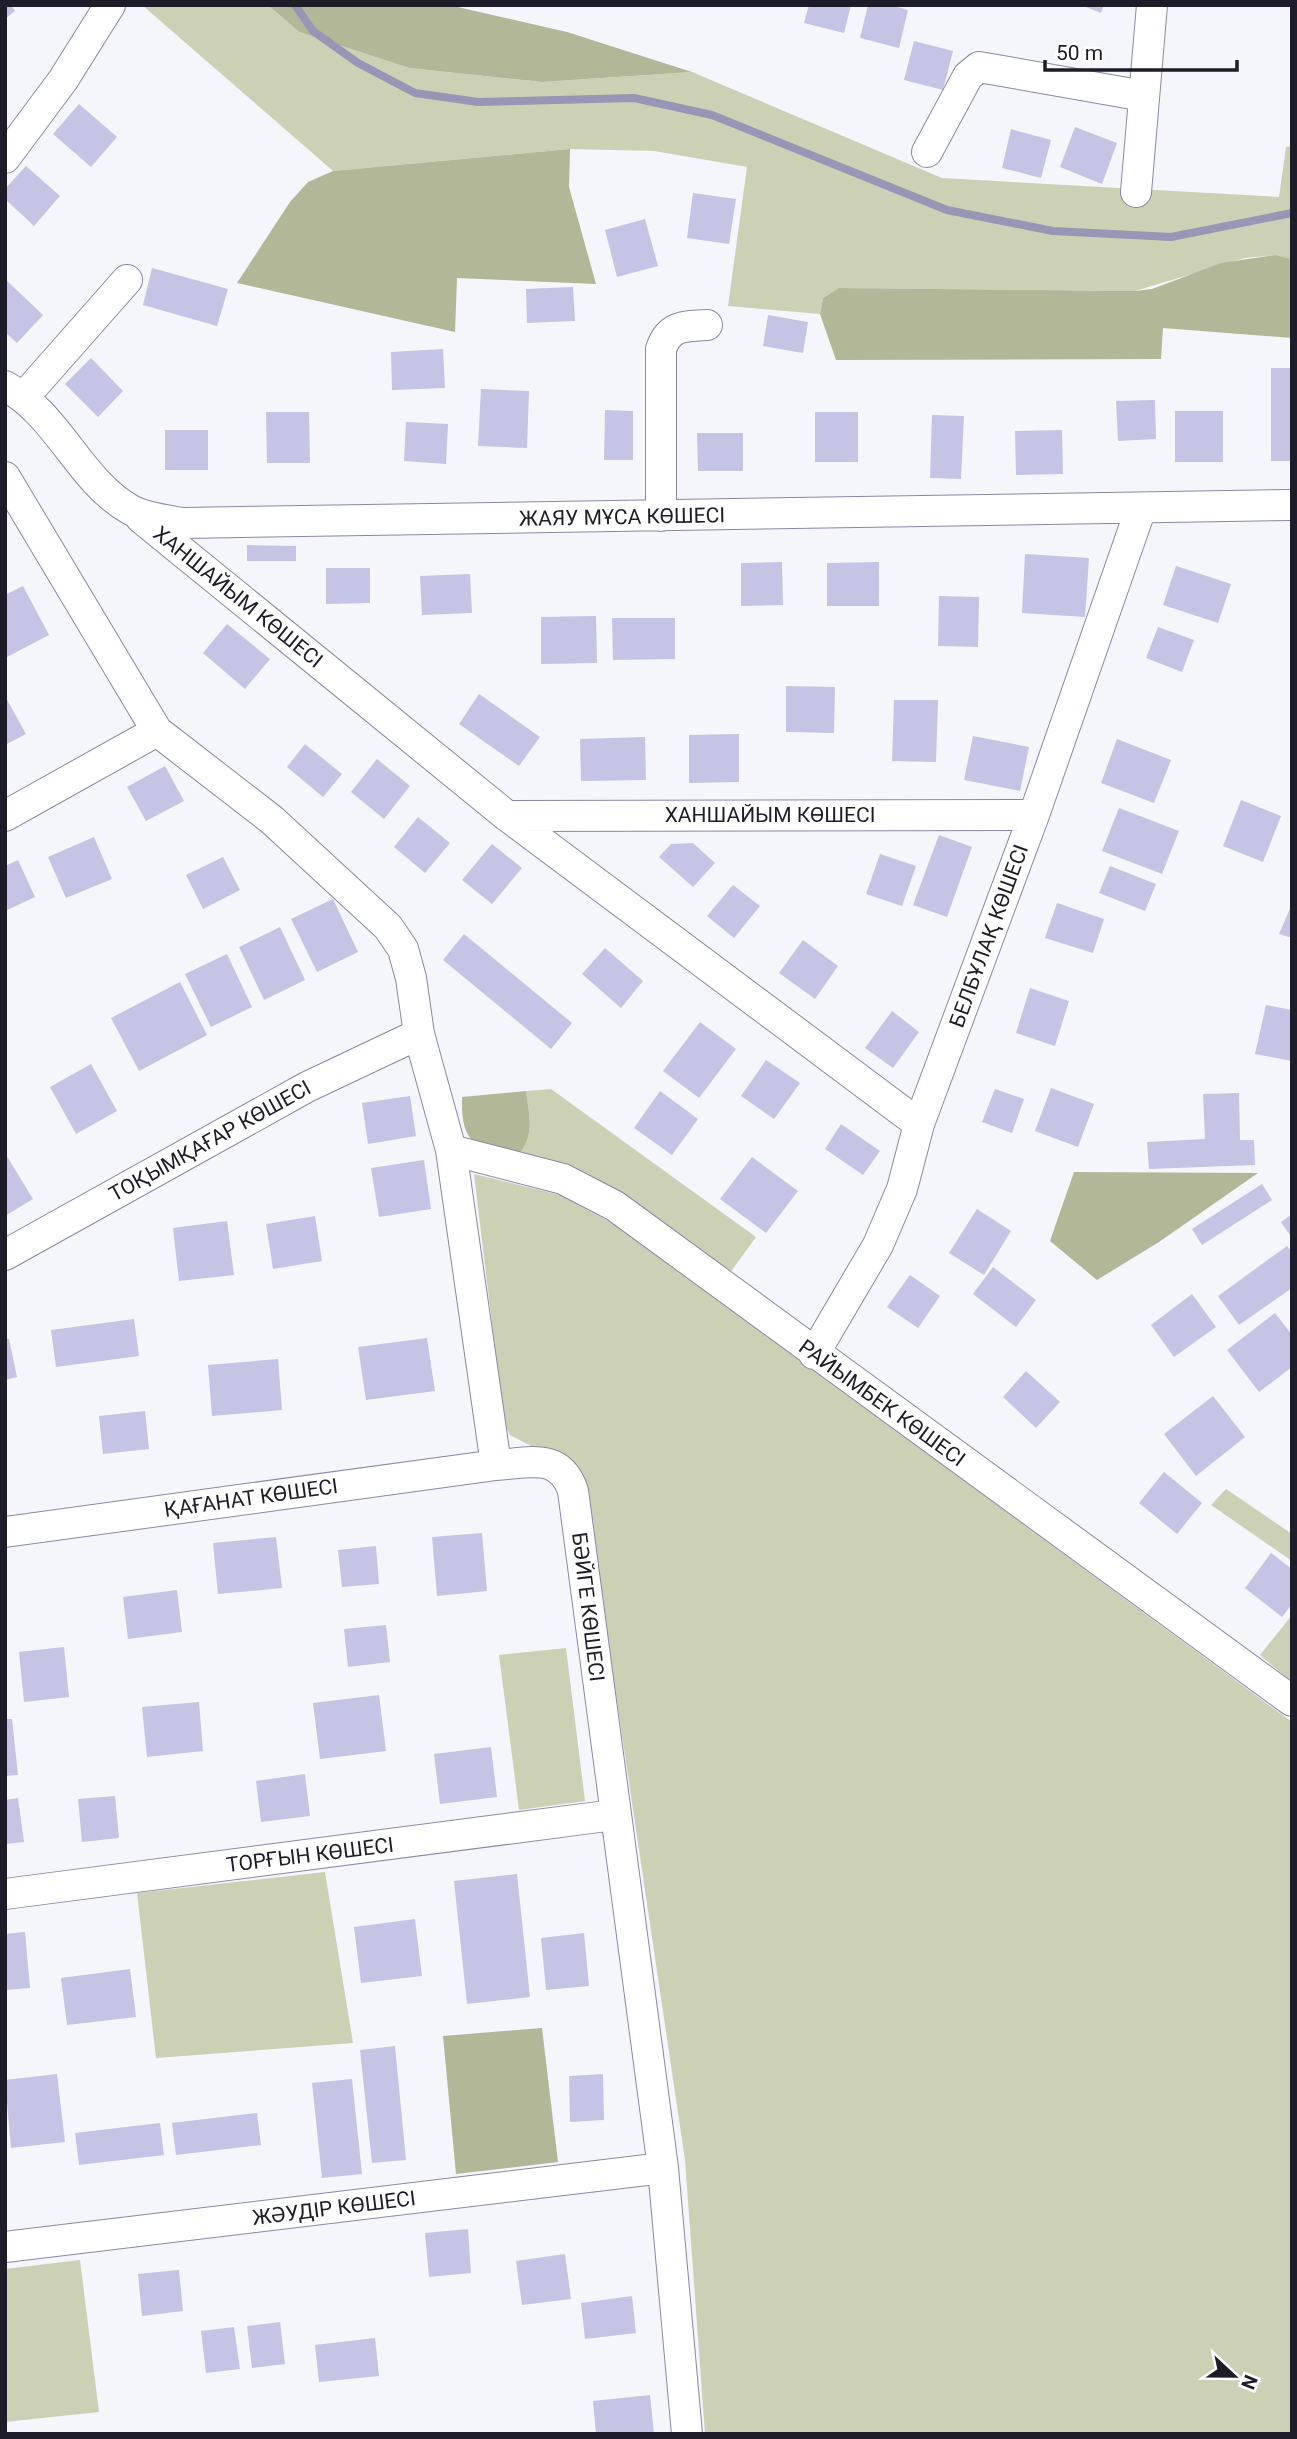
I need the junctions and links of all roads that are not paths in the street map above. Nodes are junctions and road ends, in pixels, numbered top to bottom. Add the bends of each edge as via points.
1 (110, 5) edge
2 (1152, 5) edge
3 (1144, 96) junction
4 (927, 152) dead end
5 (5, 158) edge
6 (1136, 192) dead end
7 (127, 280) dead end
8 (707, 325) dead end
9 (14, 392) edge
10 (5, 477) edge
11 (1292, 505) edge
12 (1141, 508) junction
13 (133, 511) junction
14 (661, 516) junction
15 (157, 731) junction
16 (1034, 815) junction
17 (507, 816) junction
18 (5, 817) edge
19 (419, 1034) junction
20 (919, 1124) junction
21 (451, 1150) junction
22 (5, 1255) edge
23 (814, 1354) junction
24 (496, 1465) junction
25 (5, 1532) edge
26 (1292, 1702) edge
27 (614, 1815) junction
28 (5, 1894) edge
29 (663, 2168) junction
30 (5, 2247) edge
31 (687, 2434) edge

1 - 5 street via 63,80
2 - 3 street
3 - 4 street via 979,68 968,76
3 - 6 street
7 - 9 street
8 - 14 street via 676,328 661,349
9 - 13 street, ЖАЯУ МҰСА КӨШЕСІ via 47,420 104,488
10 - 15 street
11 - 12 street, ЖАЯУ МҰСА КӨШЕСІ
12 - 14 street, ЖАЯУ МҰСА КӨШЕСІ
12 - 16 street, БЕЛБҰЛАҚ КӨШЕСІ
13 - 14 street, ЖАЯУ МҰСА КӨШЕСІ via 164,520 211,524
13 - 17 street, ХАНШАЙЫМ КӨШЕСІ
15 - 18 street
15 - 19 street via 272,820 388,927 403,949
16 - 17 street, ХАНШАЙЫМ КӨШЕСІ
16 - 20 street, БЕЛБҰЛАҚ КӨШЕСІ
17 - 20 street, ХАНШАЙЫМ КӨШЕСІ
19 - 21 street
19 - 22 street, ТОҚЫМҚАҒАР КӨШЕСІ via 307,1087
20 - 23 street, БЕЛБҰЛАҚ КӨШЕСІ via 902,1189 886,1227
21 - 23 street, РАЙЫМБЕК КӨШЕСІ via 563,1179 615,1206
21 - 24 street
23 - 26 street, РАЙЫМБЕК КӨШЕСІ
24 - 25 street, ҚАҒАНАТ КӨШЕСІ
24 - 27 street, БӘЙГЕ КӨШЕСІ via 551,1464 564,1472 573,1491
27 - 28 street, ТОРҒЫН КӨШЕСІ
27 - 29 street
29 - 30 street, ЖӘУДІР КӨШЕСІ
29 - 31 street

